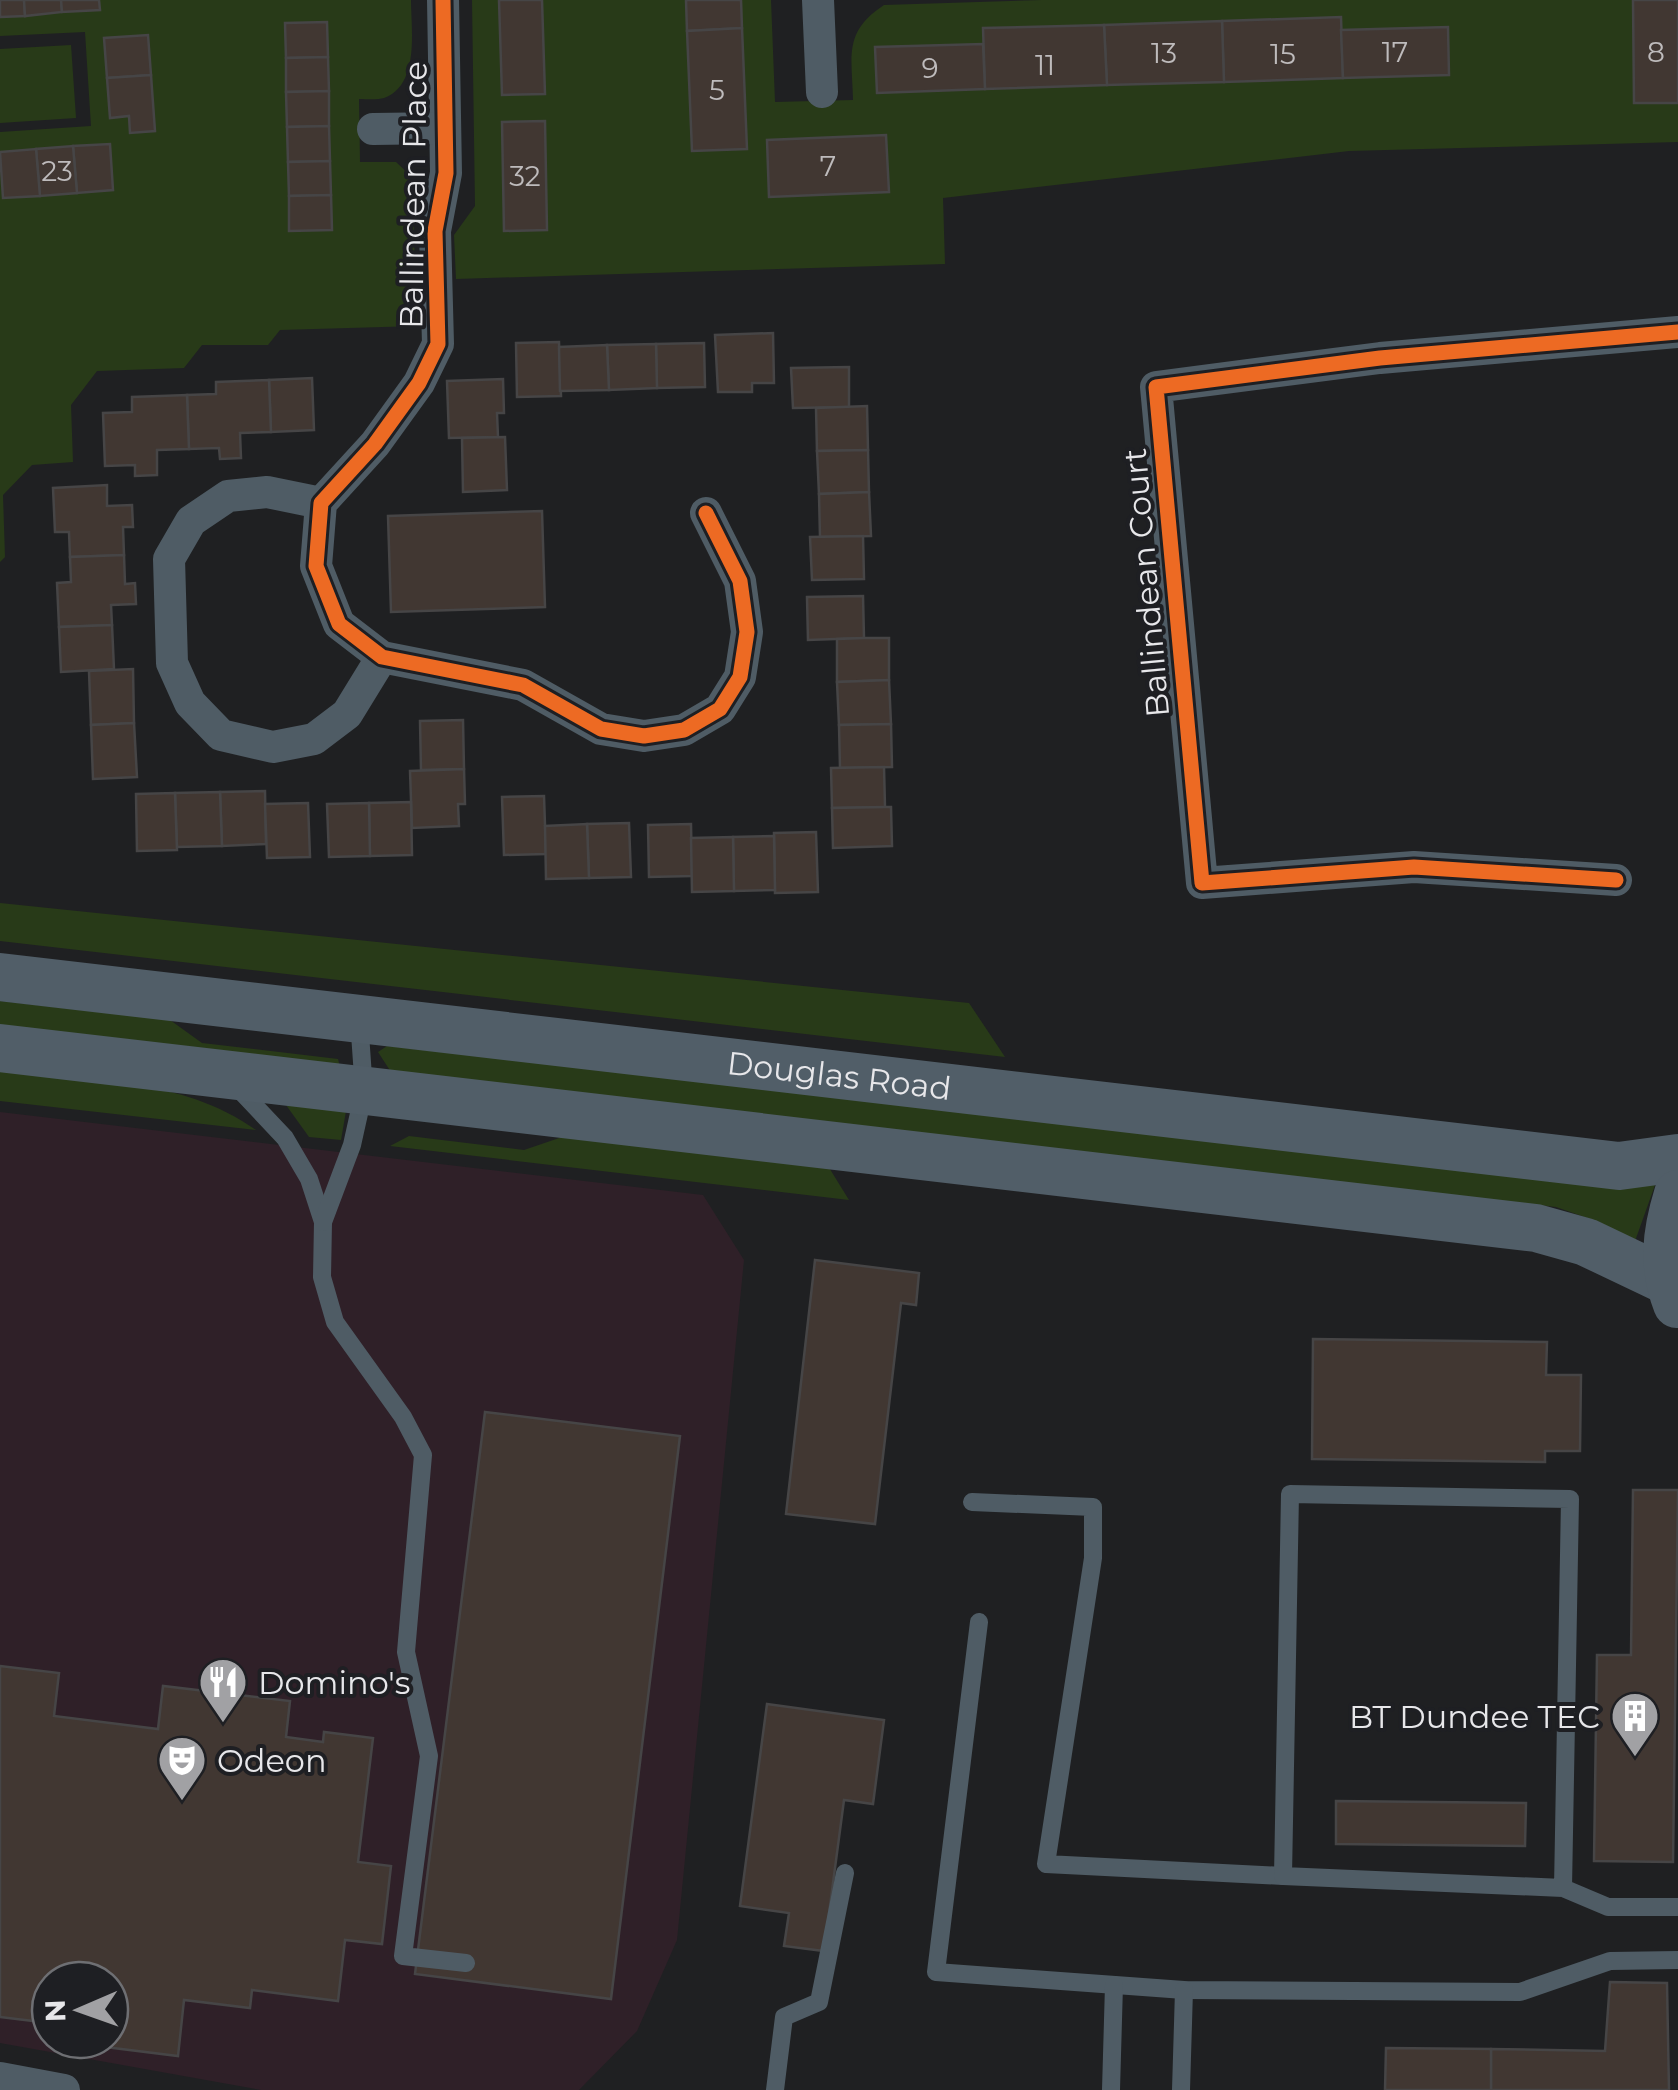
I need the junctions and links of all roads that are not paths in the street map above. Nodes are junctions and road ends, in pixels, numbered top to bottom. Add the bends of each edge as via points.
1 (443, 0) edge
2 (818, 0) edge
3 (822, 92) dead end
4 (445, 128) junction
5 (373, 129) dead end
6 (1678, 332) edge
7 (321, 502) junction
8 (706, 514) dead end
9 (382, 657) junction
10 (1616, 880) dead end
11 (0, 976) edge
12 (358, 1019) junction
13 (0, 1048) edge
14 (222, 1072) junction
15 (364, 1090) junction
16 (1678, 1158) edge
17 (1678, 1194) edge
18 (323, 1222) junction
19 (1673, 1294) edge
20 (972, 1502) dead end
21 (979, 1622) dead end
22 (845, 1873) dead end
23 (1283, 1876) junction
24 (1562, 1888) junction
25 (1678, 1907) edge
26 (1678, 1960) edge
27 (466, 1963) dead end
28 (1114, 1985) junction
29 (1184, 1990) junction
30 (0, 2078) edge
31 (64, 2090) edge
32 (775, 2090) edge
33 (1111, 2090) edge
34 (1182, 2090) edge

1 - 4 street, Ballindean Place
2 - 3 street
4 - 5 street, Ballindean Place
4 - 7 street, Ballindean Place via 446,172 435,231 438,344 376,444
6 - 10 street, Ballindean Court via 1380,358 1156,387 1202,883 1414,867
7 - 9 street via 316,566 339,624
7 - 9 street via 266,492 228,496 191,520 169,559 172,663 190,703 221,735 273,748 314,739 346,714
8 - 9 street via 740,581 748,632 740,677 720,709 684,730 644,736 601,729 524,686
11 - 12 main road, Douglas Road
12 - 15 lane
12 - 16 main road, Douglas Road via 1619,1166
13 - 14 main road
14 - 15 main road
14 - 18 lane via 285,1138 309,1178
15 - 18 lane
15 - 19 main road via 1536,1228 1586,1242
17 - 19 main road via 1666,1235
18 - 27 lane via 322,1277 335,1322 404,1417 423,1455 406,1652 430,1756 403,1956
20 - 23 lane via 1093,1507 1092,1558 1046,1864
21 - 28 lane via 936,1972
22 - 32 lane via 819,2002 784,2017
23 - 24 lane
23 - 24 lane via 1290,1494 1570,1500
24 - 25 lane via 1608,1906
26 - 29 lane via 1610,1961 1520,1992
28 - 29 lane
28 - 33 lane
29 - 34 lane
30 - 31 street

